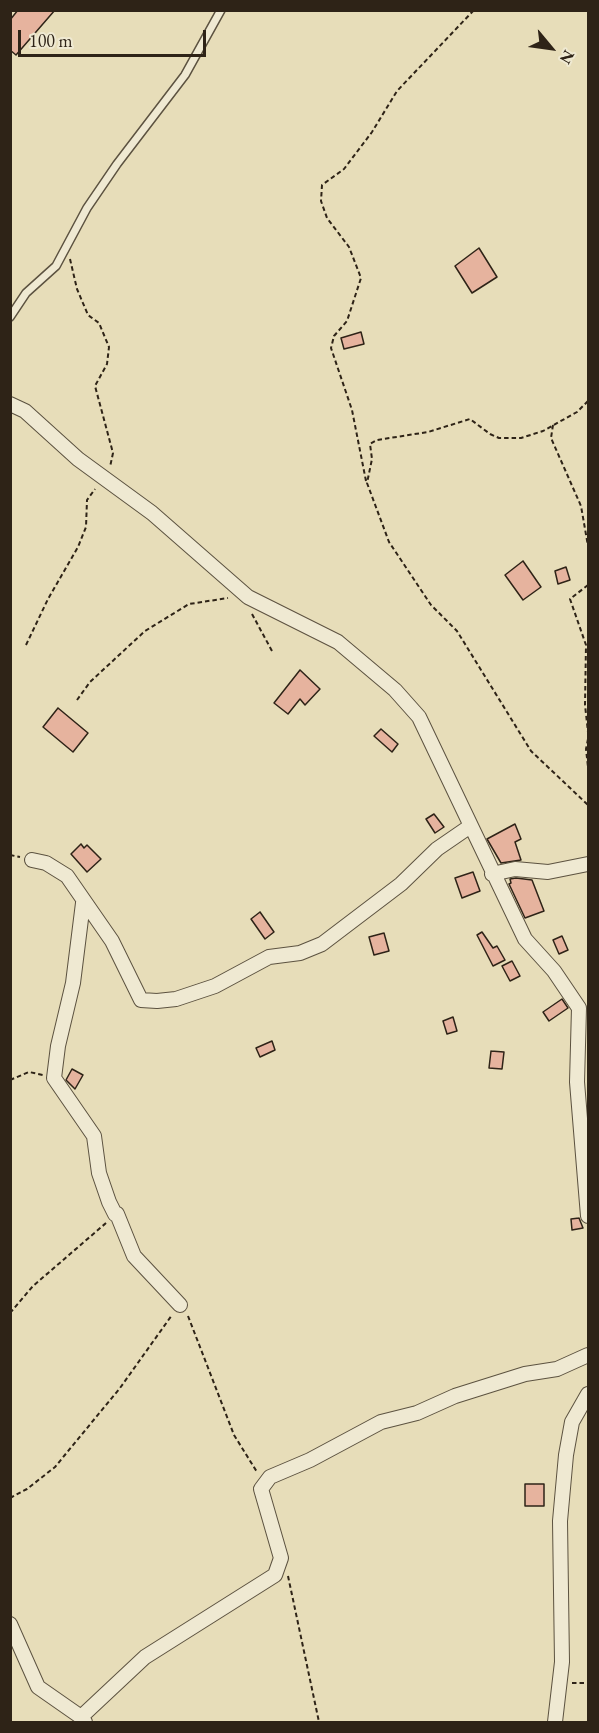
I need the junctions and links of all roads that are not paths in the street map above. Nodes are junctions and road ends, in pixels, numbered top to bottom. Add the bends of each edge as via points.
1 (220, 10) edge
2 (10, 317) edge
3 (11, 403) edge
4 (469, 827) junction
5 (32, 860) dead end
6 (588, 864) edge
7 (492, 874) junction
8 (83, 903) junction
9 (588, 1216) edge
10 (180, 1305) road end
11 (588, 1355) edge
12 (588, 1394) edge
13 (10, 1624) edge
14 (83, 1720) edge
15 (555, 1722) edge

1 - 2 lane via 185,75 87,208 49,274 26,293
3 - 4 street via 152,513 246,596 338,642 395,690 419,717
4 - 7 street
4 - 8 street via 322,944 300,953 268,957 215,986 176,999 141,1000 112,941
5 - 8 street via 46,863 66,876
6 - 7 street via 548,872 515,869
7 - 9 street via 525,939 554,971 579,1008 577,1083
8 - 10 street via 73,983 54,1078 94,1136 97,1166 134,1256
11 - 14 street via 557,1369 525,1374 381,1422 264,1482 261,1494 281,1558 275,1575 145,1657
12 - 15 street via 572,1422 566,1455 560,1521 560,1683
13 - 14 street via 38,1687

